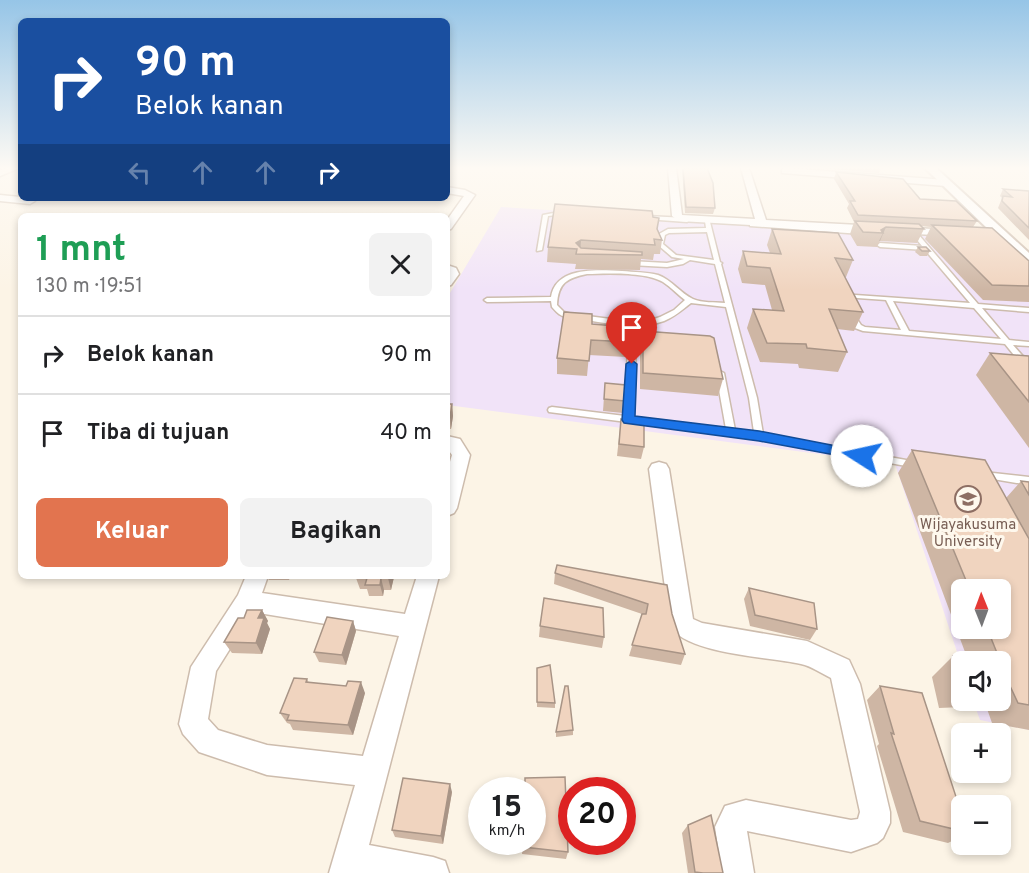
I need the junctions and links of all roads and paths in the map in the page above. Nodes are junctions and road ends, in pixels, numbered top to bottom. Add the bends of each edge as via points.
1 (460, 209) edge
2 (676, 209) edge
3 (757, 209) edge
4 (972, 209) edge
5 (577, 213) edge
6 (642, 218) edge
7 (450, 223) edge
8 (762, 224) junction
9 (708, 226) junction
10 (916, 235) junction
11 (955, 237) edge
12 (1001, 238) junction
13 (880, 245) edge
14 (927, 248) junction
15 (539, 249) dead end
16 (688, 260) junction
17 (1029, 261) edge
18 (622, 262) edge
19 (719, 263) junction
20 (553, 299) junction
21 (889, 299) junction
22 (487, 300) dead end
23 (690, 300) junction
24 (729, 305) junction
25 (974, 306) junction
26 (1029, 310) edge
27 (906, 333) junction
28 (1006, 342) junction
29 (662, 344) edge
30 (1029, 344) edge
31 (718, 363) edge
32 (1029, 368) edge
33 (552, 410) dead end
34 (629, 420) junction
35 (731, 433) junction
36 (759, 436) junction
37 (450, 442) edge
38 (926, 466) edge
39 (659, 469) dead end
40 (1029, 481) edge
41 (976, 484) edge
42 (450, 497) edge
43 (256, 579) edge
44 (427, 579) edge
45 (247, 601) junction
46 (414, 627) junction
47 (373, 772) junction
48 (347, 866) edge
49 (433, 873) edge
50 (738, 873) edge

1 - 7 street
2 - 8 street via 677,217
3 - 8 street
4 - 12 street
5 - 15 lane via 546,215
6 - 9 lane
8 - 12 street
9 - 10 lane
9 - 16 lane via 662,234 662,248
9 - 19 lane
10 - 11 lane
10 - 14 lane
12 - 17 street
13 - 14 lane
14 - 25 lane
16 - 18 lane via 668,265
16 - 19 lane
19 - 24 lane
20 - 22 lane
20 - 23 lane via 554,306 571,316 640,325 671,316
20 - 23 lane via 557,285 572,275 603,272 663,279
21 - 25 lane
21 - 27 lane
21 - 27 lane via 840,291 858,326
23 - 24 lane
24 - 36 lane
25 - 26 lane
25 - 28 lane
27 - 28 lane
28 - 30 lane
28 - 32 lane
29 - 34 lane via 632,345
31 - 35 lane
33 - 34 lane
34 - 35 lane
35 - 36 lane
36 - 38 lane
37 - 42 street via 461,455
39 - 50 street via 682,625 698,634 807,653 840,669 847,684 875,813 872,829 864,835 851,836 746,814 736,817 731,827
40 - 41 lane via 971,473
43 - 45 street
44 - 46 street
45 - 46 street
45 - 47 street via 204,667 193,724 209,742 267,760
46 - 47 street
47 - 48 street
48 - 49 street

